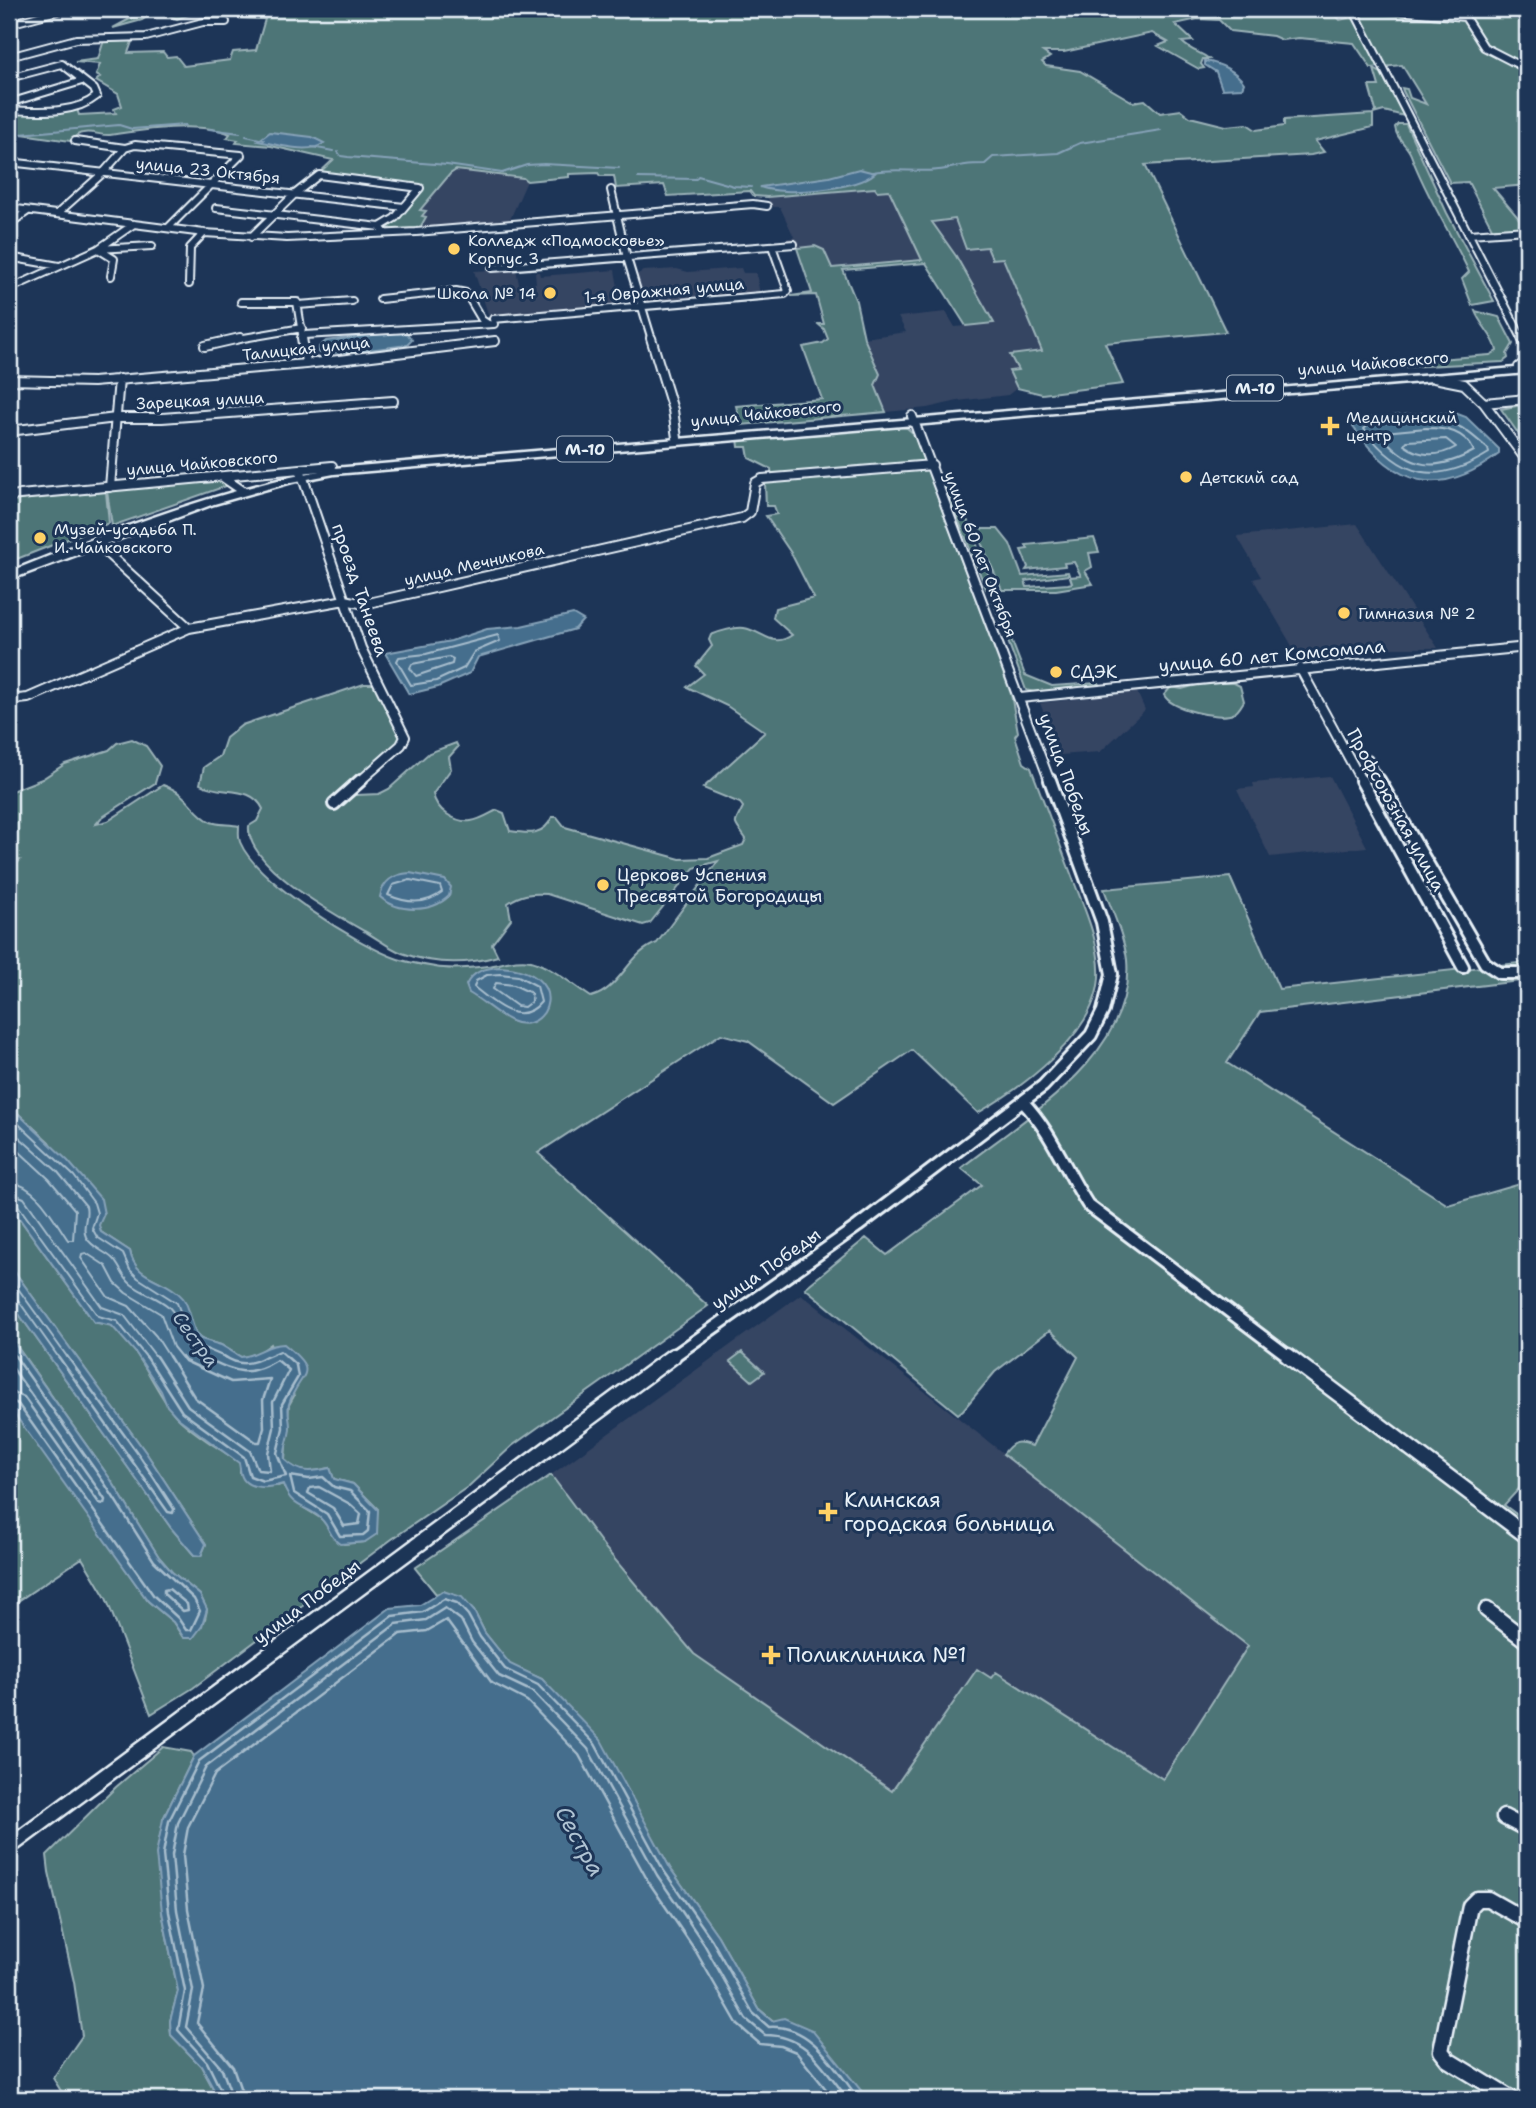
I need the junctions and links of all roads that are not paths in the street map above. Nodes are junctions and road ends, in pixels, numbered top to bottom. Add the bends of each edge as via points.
1 (65, 9) edge
2 (1353, 9) edge
3 (1374, 9) edge
4 (226, 22) dead end
5 (9, 24) edge
6 (9, 57) edge
7 (1527, 69) edge
8 (9, 78) edge
9 (82, 81) junction
10 (9, 103) edge
11 (9, 110) edge
12 (75, 141) dead end
13 (125, 148) junction
14 (9, 162) edge
15 (103, 173) junction
16 (211, 184) junction
17 (611, 190) dead end
18 (296, 193) junction
19 (767, 206) dead end
20 (404, 207) junction
21 (9, 208) edge
22 (216, 208) dead end
23 (28, 211) junction
24 (57, 214) junction
25 (616, 214) junction
26 (275, 215) junction
27 (9, 224) edge
28 (134, 224) junction
29 (167, 228) junction
30 (382, 230) junction
31 (1527, 230) edge
32 (204, 233) junction
33 (1469, 234) junction
34 (251, 237) junction
35 (794, 244) dead end
36 (152, 246) dead end
37 (772, 246) junction
38 (98, 249) junction
39 (9, 257) edge
40 (627, 258) junction
41 (59, 266) junction
42 (492, 268) dead end
43 (111, 276) dead end
44 (189, 285) dead end
45 (9, 289) edge
46 (380, 299) dead end
47 (352, 301) dead end
48 (241, 302) dead end
49 (298, 305) junction
50 (641, 305) junction
51 (492, 322) junction
52 (303, 332) junction
53 (495, 341) dead end
54 (205, 346) dead end
55 (1527, 348) edge
56 (306, 362) junction
57 (1525, 366) edge
58 (1430, 378) junction
59 (119, 379) junction
60 (9, 380) edge
61 (1527, 399) edge
62 (393, 401) dead end
63 (1483, 403) junction
64 (116, 418) junction
65 (913, 418) junction
66 (9, 431) edge
67 (677, 438) junction
68 (1527, 461) edge
69 (932, 465) junction
70 (332, 466) junction
71 (301, 474) junction
72 (221, 477) junction
73 (110, 487) junction
74 (242, 490) junction
75 (9, 496) edge
76 (95, 542) junction
77 (9, 574) edge
78 (345, 600) junction
79 (189, 628) junction
80 (1527, 647) edge
81 (1300, 668) junction
82 (9, 694) edge
83 (1020, 698) junction
84 (1368, 760) dead end
85 (334, 804) dead end
86 (1463, 967) dead end
87 (1527, 973) edge
88 (1023, 1102) junction
89 (1527, 1536) edge
90 (1488, 1610) dead end
91 (1527, 1641) edge
92 (1504, 1817) dead end
93 (1527, 1829) edge
94 (9, 1847) edge
95 (1527, 1921) edge
96 (1512, 2099) edge

1 - 5 street
2 - 33 street
3 - 7 street via 1468,19 1484,47
4 - 6 street via 203,22 146,37 76,39
8 - 9 street via 60,64
9 - 10 street
9 - 11 street via 97,98 51,110
12 - 13 street
13 - 15 street
13 - 16 street via 135,145 242,157
14 - 15 street, улица 23 Октября
15 - 16 street, улица 23 Октября
15 - 24 street
16 - 18 street, улица 23 Октября
16 - 29 street
17 - 25 street
18 - 20 street, улица 23 Октября
18 - 20 street via 319,175 420,188
18 - 26 street
19 - 25 street
20 - 30 street
21 - 23 street
22 - 26 street
23 - 24 street
23 - 27 street
24 - 28 street
25 - 30 street
25 - 40 street
26 - 30 street
26 - 34 street
28 - 29 street
28 - 38 street
29 - 32 street
30 - 34 street
31 - 33 street
32 - 34 street
32 - 44 street via 190,248
33 - 55 street
35 - 37 street
36 - 38 street
37 - 40 street
37 - 50 street, 1-я Овражная улица via 786,294
38 - 41 street
38 - 43 street via 114,259
39 - 41 street
40 - 42 street
40 - 50 street
41 - 45 street
46 - 51 street via 466,293 482,320
47 - 49 street
48 - 49 street via 290,300
49 - 52 street
50 - 51 street, 1-я Овражная улица
50 - 67 street
51 - 52 street, 1-я Овражная улица
52 - 54 street, 1-я Овражная улица via 257,334
52 - 56 street
53 - 56 street, Талицкая улица
56 - 59 street, Талицкая улица
57 - 58 highway, улица Чайковского / М-10
57 - 65 highway, улица Чайковского / М-10
58 - 63 street via 1464,384
58 - 65 highway, улица Чайковского / М-10
59 - 60 street, Талицкая улица
59 - 64 street
61 - 63 street
62 - 64 street, Зарецкая улица
63 - 68 street
64 - 66 street, Зарецкая улица
64 - 73 street
65 - 67 highway, улица Чайковского / М-10
65 - 69 street, улица 60 лет Октября
65 - 71 highway, улица Чайковского / М-10
67 - 70 highway, улица Чайковского / М-10
69 - 78 street, улица Мечникова via 762,479 755,483 750,512 742,518 364,604
69 - 83 street, улица 60 лет Октября
70 - 71 highway, М-10
70 - 72 street, улица Чайковского
71 - 74 highway, М-10
71 - 78 street, проезд Танеева
72 - 73 street, улица Чайковского
72 - 74 street
73 - 75 street, улица Чайковского
74 - 76 highway, М-10
74 - 77 highway, М-10 via 138,521
76 - 77 highway, М-10
76 - 79 street
78 - 79 street, улица Мечникова
78 - 85 street, проезд Танеева via 361,648 405,737 401,746
79 - 82 street, улица Мечникова via 28,698
80 - 81 street, улица 60 лет Комсомола
81 - 83 street, улица 60 лет Комсомола
81 - 86 street, Профсоюзная улица
83 - 88 street, улица Победы via 1102,922 1112,974 1103,1011 1091,1035
84 - 87 street via 1485,963 1500,973
88 - 89 street via 1039,1119 1088,1205
88 - 94 street, улица Победы via 414,1545
90 - 91 street
92 - 93 street
95 - 96 street via 1488,1899 1477,1899 1470,1906 1441,2051 1448,2060

